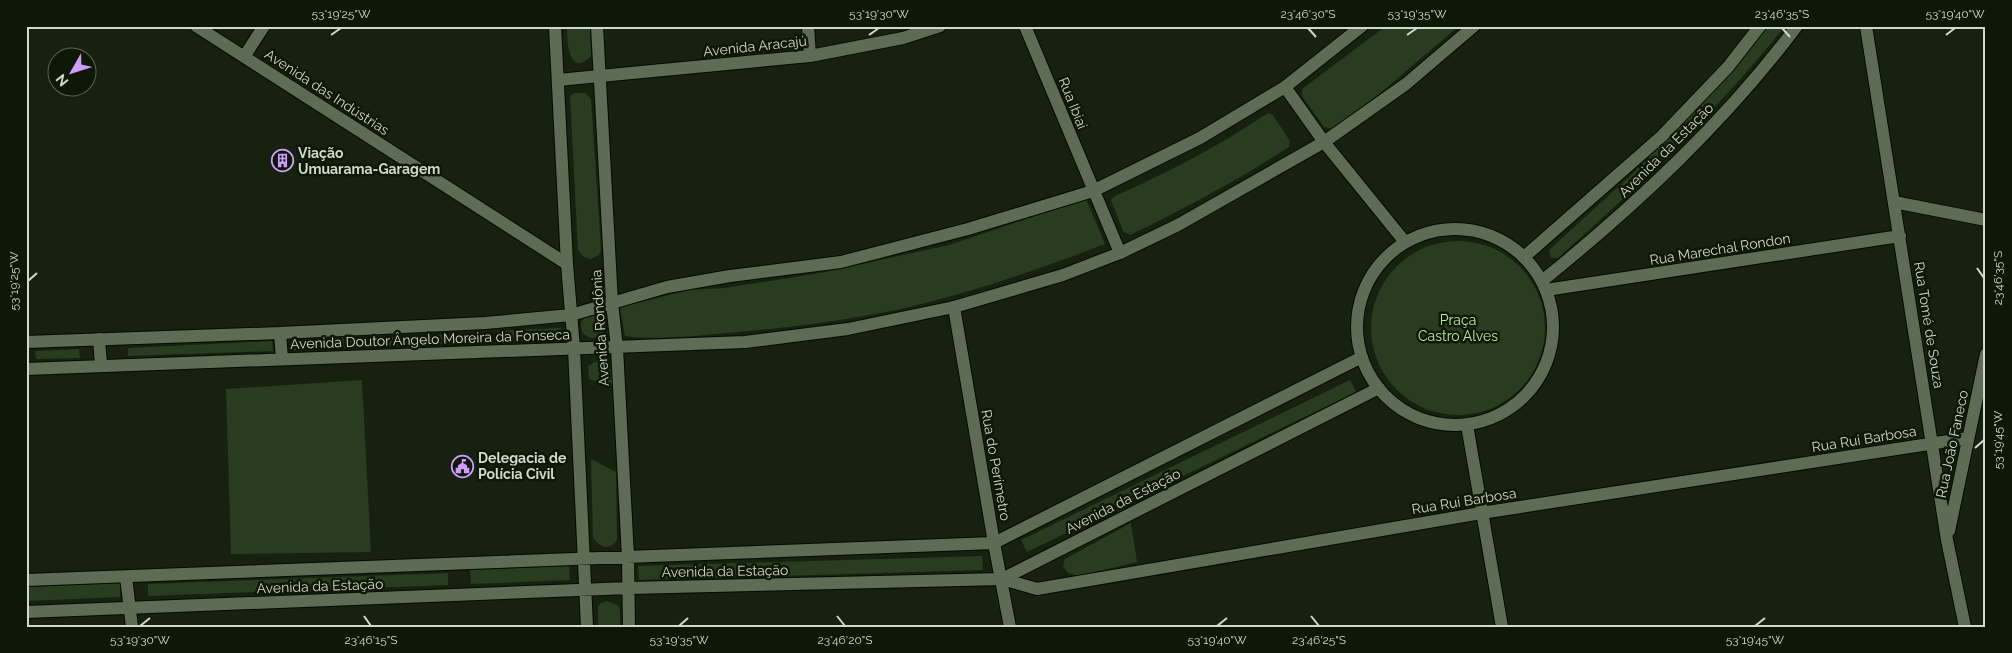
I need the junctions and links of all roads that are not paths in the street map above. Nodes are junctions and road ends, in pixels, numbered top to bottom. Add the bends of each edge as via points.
1 (196, 26) edge
2 (264, 26) edge
3 (555, 26) edge
4 (597, 26) edge
5 (808, 26) edge
6 (940, 26) edge
7 (1025, 26) edge
8 (1362, 26) edge
9 (1474, 26) edge
10 (1760, 26) edge
11 (1797, 26) edge
12 (1866, 26) edge
13 (810, 56) junction
14 (244, 57) junction
15 (600, 76) junction
16 (558, 80) junction
17 (1285, 87) junction
18 (1324, 142) junction
19 (1093, 191) junction
20 (1894, 202) junction
21 (1986, 220) edge
22 (1900, 236) junction
23 (1405, 242) junction
24 (1120, 253) junction
25 (1524, 257) junction
26 (567, 264) junction
27 (1544, 286) junction
28 (612, 302) junction
29 (954, 308) junction
30 (571, 315) junction
31 (280, 333) junction
32 (99, 339) junction
33 (26, 342) edge
34 (617, 348) junction
35 (574, 349) junction
36 (1986, 354) edge
37 (1362, 357) junction
38 (282, 359) junction
39 (101, 366) junction
40 (26, 368) edge
41 (1379, 388) junction
42 (1467, 425) junction
43 (1968, 438) junction
44 (1932, 444) junction
45 (1482, 513) junction
46 (1947, 540) junction
47 (994, 543) junction
48 (628, 557) junction
49 (584, 560) junction
50 (126, 577) junction
51 (1002, 579) junction
52 (26, 580) edge
53 (629, 588) junction
54 (586, 590) junction
55 (130, 608) junction
56 (26, 612) edge
57 (132, 627) edge
58 (587, 627) edge
59 (629, 627) edge
60 (1010, 627) edge
61 (1502, 627) edge
62 (1965, 627) edge

1 - 14 street, Avenida das Indústrias
2 - 14 street
3 - 16 street, Avenida Rondônia
4 - 15 street, Avenida Rondônia
5 - 13 street
6 - 13 street, Avenida Aracajú via 903,38
7 - 19 street, Rua Ibiai
8 - 17 street, Avenida Doutor Ângelo Moreira da Fonseca
9 - 18 street, Avenida Doutor Ângelo Moreira da Fonseca via 1406,84
10 - 25 street, Avenida da Estação via 1728,67 1662,136
11 - 27 street, Avenida da Estação via 1746,90 1688,153
12 - 20 street, Rua Tomé de Souza
13 - 15 street, Avenida Aracajú
14 - 26 street, Avenida das Indústrias
15 - 16 street, Avenida Aracajú
15 - 28 street, Avenida Rondônia
16 - 26 street, Avenida Rondônia
17 - 18 street
17 - 19 street, Avenida Doutor Ângelo Moreira da Fonseca via 1200,138
18 - 23 street
18 - 24 street, Avenida Doutor Ângelo Moreira da Fonseca via 1178,226
19 - 24 street, Rua Ibiai
19 - 28 street, Avenida Doutor Ângelo Moreira da Fonseca via 968,229 841,262 712,279
20 - 21 street
20 - 22 street, Rua Tomé de Souza
22 - 27 street, Rua Marechal Rondon
22 - 44 street, Rua Tomé de Souza
23 - 25 street via 1446,229 1467,230 1507,244
23 - 37 street via 1377,267 1360,301 1357,320
24 - 29 street, Avenida Doutor Ângelo Moreira da Fonseca via 1063,275
25 - 27 street
26 - 30 street, Avenida Rondônia
27 - 42 street via 1552,310 1553,330 1551,350 1544,368 1534,386 1513,406 1487,420
28 - 30 street, Avenida Doutor Ângelo Moreira da Fonseca
28 - 34 street, Avenida Rondônia
29 - 34 street, Avenida Doutor Ângelo Moreira da Fonseca via 848,329 745,342
29 - 47 street, Rua do Perímetro
30 - 31 street, Avenida Doutor Ângelo Moreira da Fonseca via 485,323
30 - 35 street, Avenida Rondônia
31 - 32 street, Avenida Doutor Ângelo Moreira da Fonseca
31 - 38 street
32 - 33 street, Avenida Doutor Ângelo Moreira da Fonseca
32 - 39 street
34 - 35 street, Avenida Doutor Ângelo Moreira da Fonseca
34 - 48 street, Avenida Rondônia
35 - 38 street, Avenida Doutor Ângelo Moreira da Fonseca
35 - 49 street, Avenida Rondônia
36 - 43 street, Rua João Faneco
37 - 41 street
37 - 47 street, Avenida da Estação
38 - 39 street, Avenida Doutor Ângelo Moreira da Fonseca
39 - 40 street, Avenida Doutor Ângelo Moreira da Fonseca
41 - 42 street via 1403,410 1418,418 1442,424
41 - 51 street, Avenida da Estação
42 - 45 street
43 - 44 street, Rua Rui Barbosa
43 - 46 street, Rua João Faneco
44 - 45 street, Rua Rui Barbosa
44 - 46 street, Rua Tomé de Souza
45 - 51 street, Rua Rui Barbosa via 1037,589
45 - 61 street
46 - 62 street, Rua Tomé de Souza
47 - 48 street, Avenida da Estação
47 - 51 street, Rua do Perímetro
48 - 49 street, Avenida da Estação
48 - 53 street, Avenida Rondônia
49 - 50 street, Avenida da Estação
49 - 54 street, Avenida Rondônia
50 - 52 street, Avenida da Estação
50 - 55 street
51 - 53 street, Avenida da Estação
51 - 60 street, Rua do Perímetro
53 - 54 street, Avenida da Estação
53 - 59 street, Avenida Rondônia
54 - 55 street, Avenida da Estação
54 - 58 street, Avenida Rondônia
55 - 56 street, Avenida da Estação
55 - 57 street

